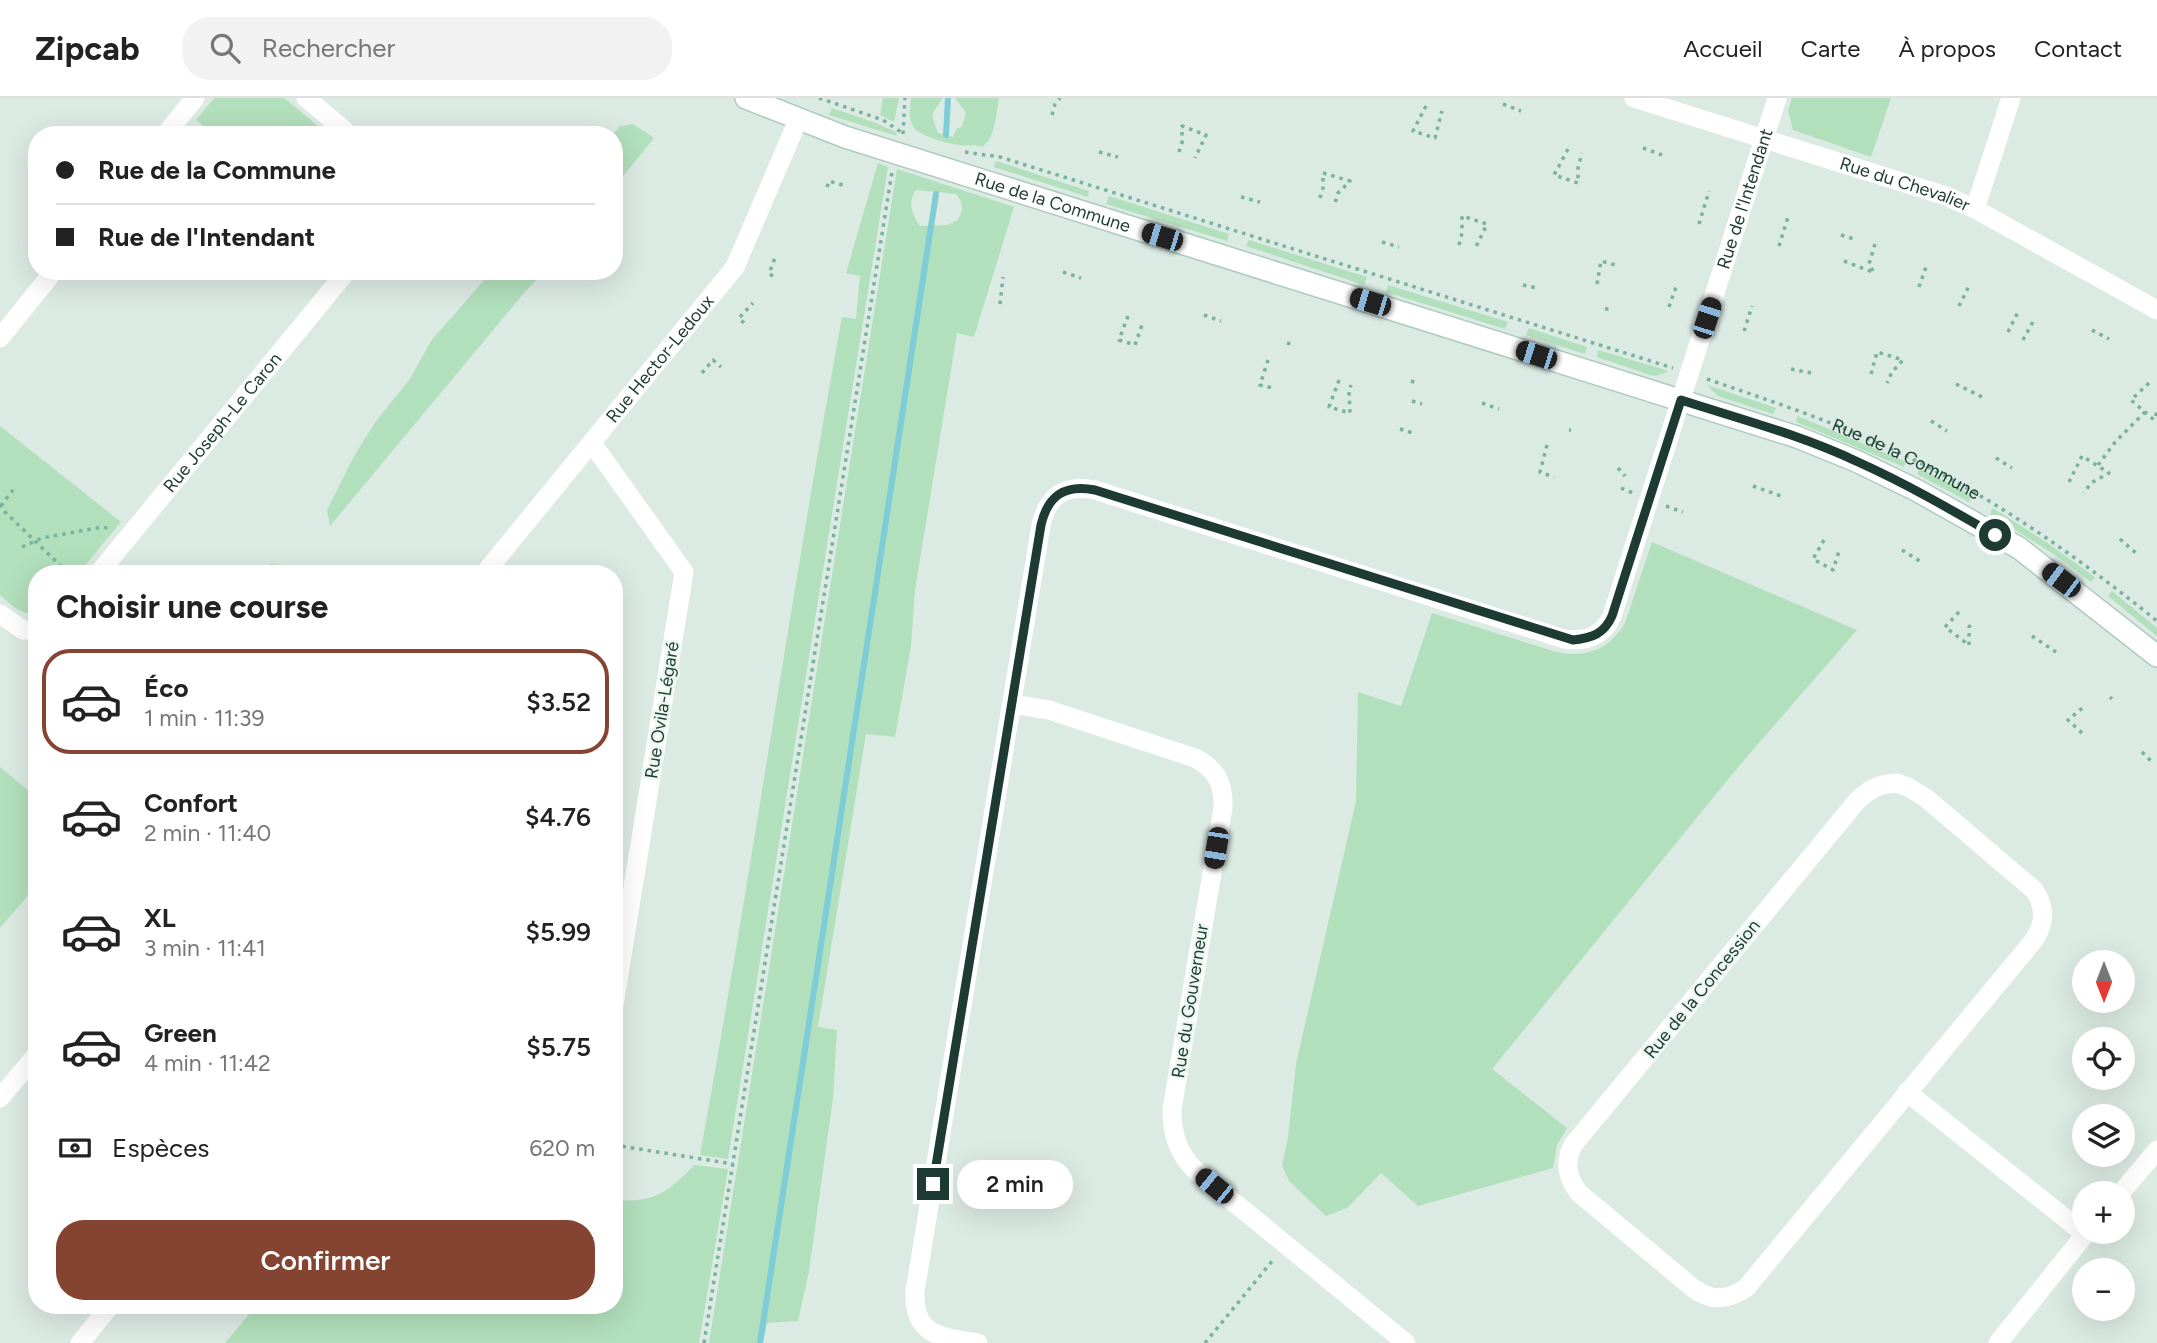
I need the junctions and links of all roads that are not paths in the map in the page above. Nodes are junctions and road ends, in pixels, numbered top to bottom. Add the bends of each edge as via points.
1 (195, 98) edge
2 (306, 98) edge
3 (747, 98) edge
4 (1634, 98) edge
5 (1777, 98) edge
6 (2011, 98) edge
7 (798, 120) junction
8 (172, 126) edge
9 (339, 126) edge
10 (1764, 138) junction
11 (1975, 209) junction
12 (47, 280) edge
13 (340, 280) edge
14 (2157, 310) edge
15 (0, 338) edge
16 (1681, 400) junction
17 (592, 443) junction
18 (105, 565) edge
19 (491, 565) edge
20 (0, 614) edge
21 (28, 630) edge
22 (2157, 656) edge
23 (1012, 704) junction
24 (623, 949) edge
25 (28, 1065) edge
26 (1907, 1092) junction
27 (0, 1098) edge
28 (2157, 1150) edge
29 (2131, 1181) edge
30 (2072, 1222) edge
31 (2077, 1244) edge
32 (104, 1314) edge
33 (80, 1343) edge
34 (978, 1343) edge
35 (1406, 1343) edge
36 (1998, 1343) edge

1 - 8 street
2 - 9 street
3 - 7 street, Rue de la Commune
4 - 10 street, Rue du Chevalier
5 - 10 street, Rue de l'Intendant
6 - 11 street
7 - 16 street, Rue de la Commune
7 - 17 street, Rue Hector-Ledoux via 735,267
10 - 11 street, Rue du Chevalier
10 - 16 street, Rue de l'Intendant
11 - 14 street, Rue du Chevalier
12 - 15 street
13 - 18 street, Rue Joseph-Le Caron
16 - 22 street, Rue de la Commune via 1792,435 1916,490 2019,548
16 - 23 street, Rue de l'Intendant via 1612,616 1594,636 1564,639 1081,487 1055,496 1044,512
17 - 19 street, Rue Hector-Ledoux
17 - 24 street, Rue Ovila-Légaré via 684,572
20 - 21 street
23 - 34 street, Rue de l'Intendant via 915,1291 919,1321 936,1335
23 - 35 street, Rue du Gouverneur via 1049,710 1195,758 1217,776 1223,808 1172,1109 1175,1139 1197,1172
25 - 27 street
26 - 26 street, Rue de la Concession via 2034,940 2043,912 2034,890 1936,807 1908,787 1891,783 1874,788 1857,802 1573,1145 1567,1170 1575,1189 1589,1202 1693,1288 1721,1299 1746,1288
26 - 30 street
28 - 29 street
31 - 36 street
32 - 33 street

